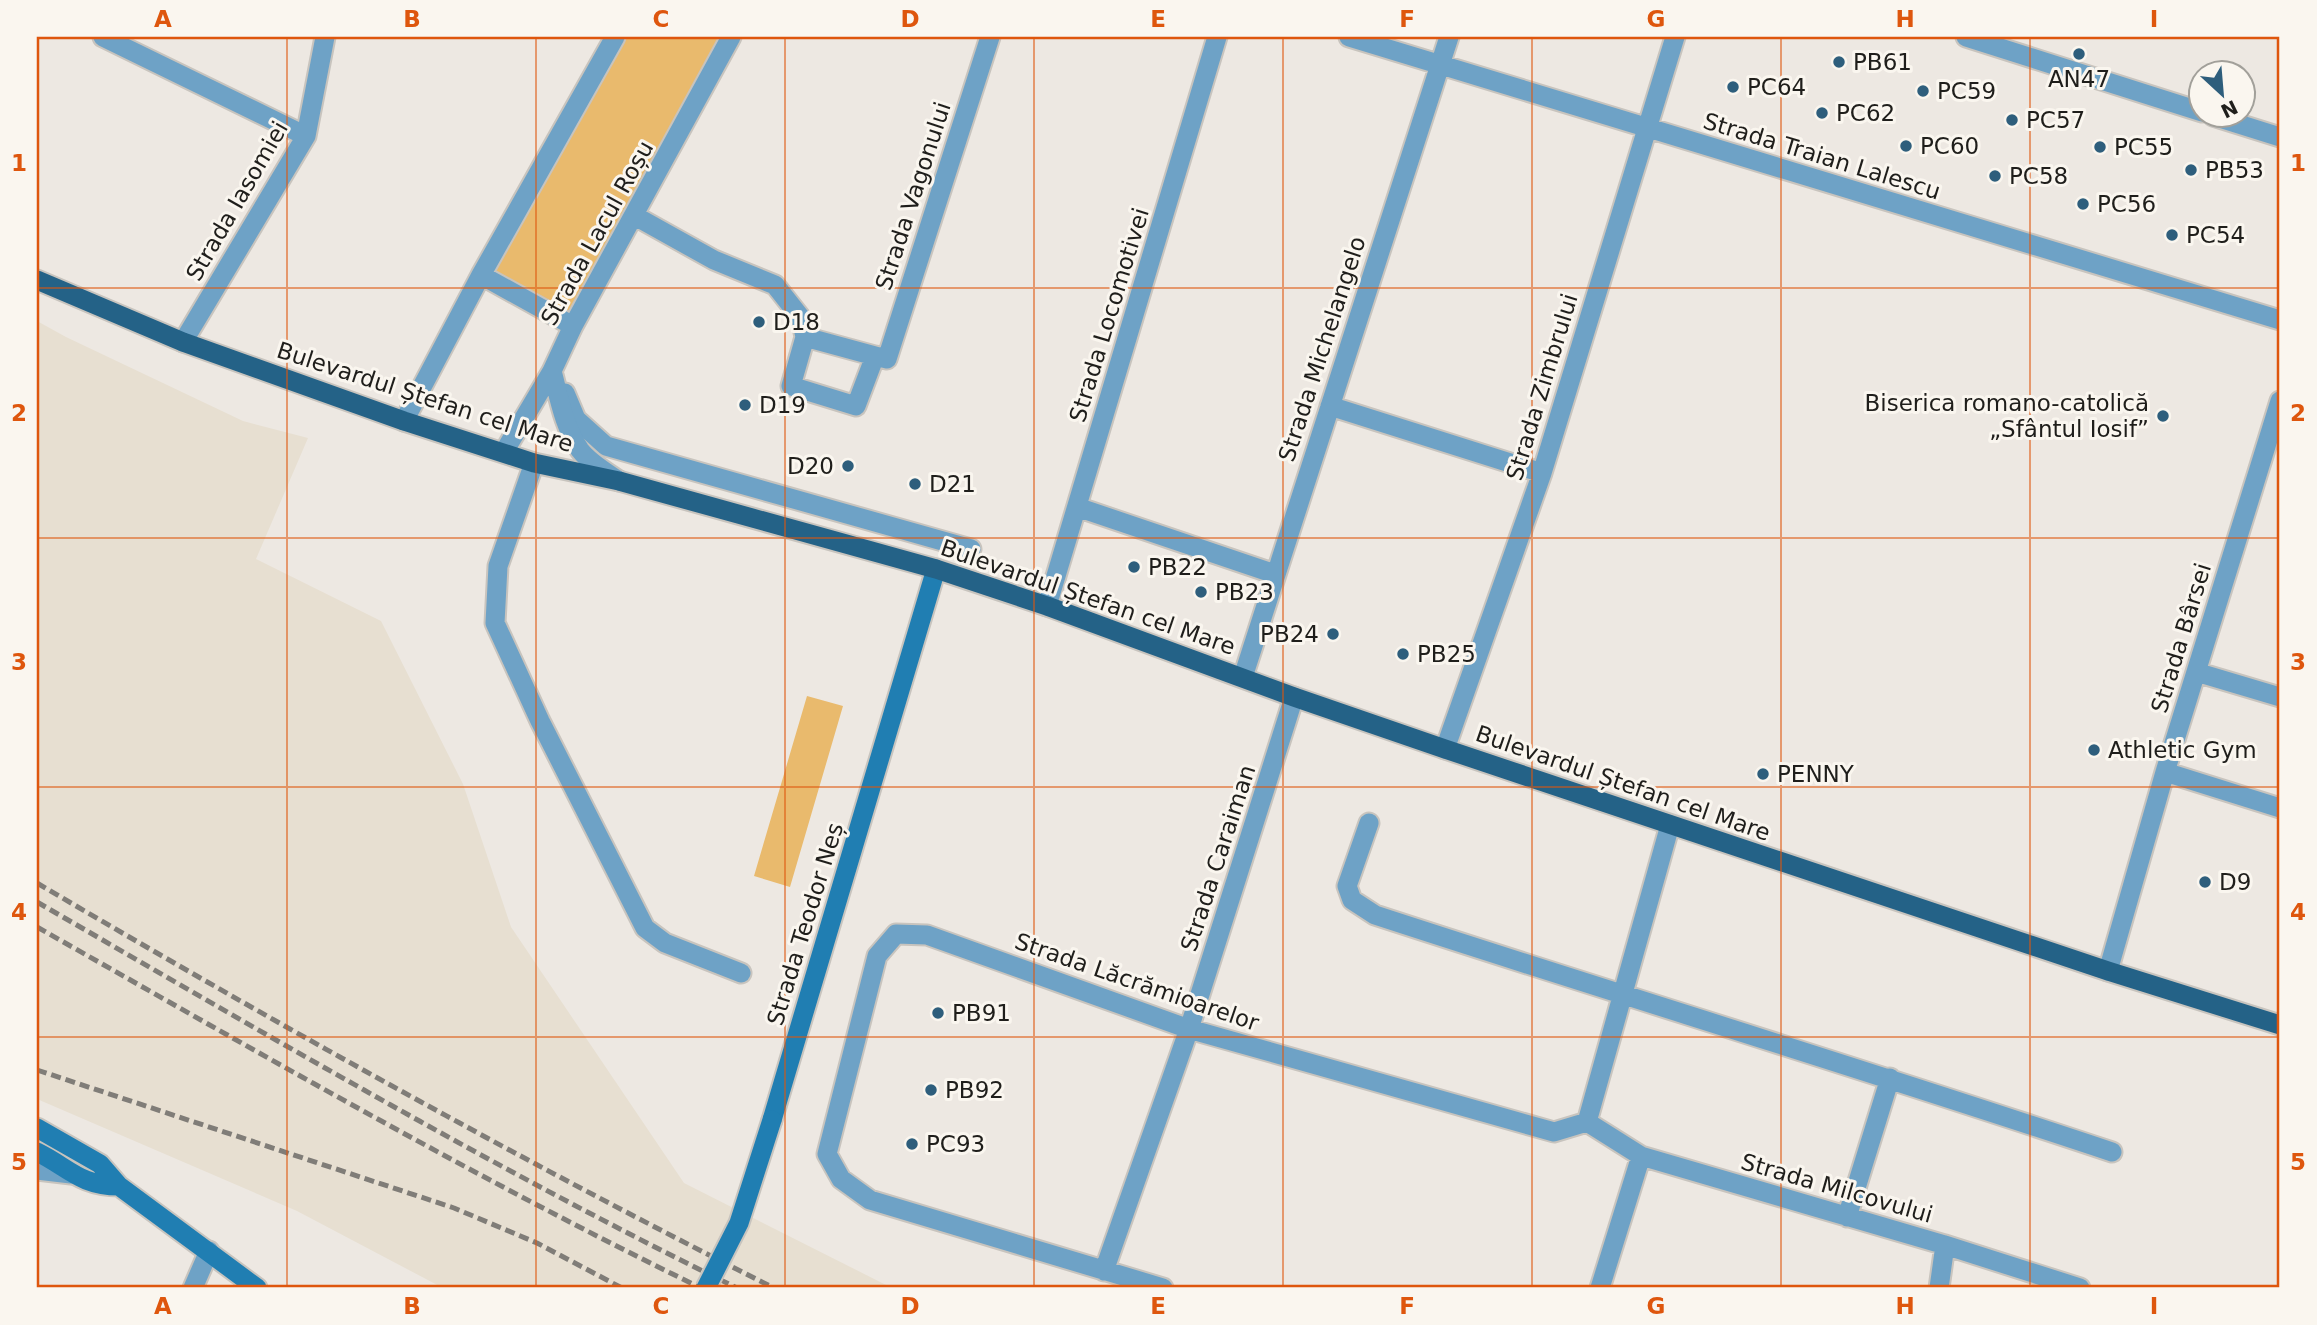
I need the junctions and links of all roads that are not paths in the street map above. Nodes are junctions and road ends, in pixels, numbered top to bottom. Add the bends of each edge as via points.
1 (103, 37) edge
2 (325, 37) edge
3 (615, 37) edge
4 (731, 37) edge
5 (990, 37) edge
6 (1217, 37) edge
7 (1349, 37) edge
8 (1449, 37) edge
9 (1675, 37) edge
10 (1966, 37) edge
11 (1441, 64) junction
12 (2188, 108) edge
13 (1648, 129) junction
14 (2258, 130) edge
15 (306, 136) junction
16 (2280, 137) edge
17 (635, 216) junction
18 (481, 275) junction
19 (37, 280) edge
20 (2280, 320) edge
21 (573, 326) junction
22 (805, 337) junction
23 (183, 342) junction
24 (875, 356) junction
25 (552, 371) junction
26 (565, 393) dead end
27 (2280, 401) edge
28 (1330, 406) junction
29 (404, 421) junction
30 (504, 452) junction
31 (534, 463) junction
32 (1542, 472) junction
33 (619, 481) junction
34 (1077, 507) junction
35 (971, 549) dead end
36 (936, 569) junction
37 (1275, 574) junction
38 (1047, 606) junction
39 (2196, 672) junction
40 (1243, 677) junction
41 (1294, 697) junction
42 (2280, 697) edge
43 (1445, 749) junction
44 (2165, 772) junction
45 (2280, 808) edge
46 (1369, 823) dead end
47 (1670, 825) junction
48 (2108, 971) junction
49 (741, 973) dead end
50 (1622, 995) junction
51 (2280, 1025) edge
52 (1189, 1029) junction
53 (1890, 1078) junction
54 (1587, 1122) junction
55 (39, 1131) edge
56 (37, 1152) edge
57 (2112, 1152) dead end
58 (1641, 1156) junction
59 (37, 1170) edge
60 (71, 1174) junction
61 (119, 1186) junction
62 (1847, 1217) junction
63 (1945, 1245) junction
64 (209, 1251) junction
65 (1104, 1271) junction
66 (193, 1288) edge
67 (257, 1288) edge
68 (706, 1288) edge
69 (1163, 1288) edge
70 (1600, 1288) edge
71 (1940, 1288) edge
72 (2080, 1288) edge

1 - 15 street
2 - 15 street, Strada Iasomiei
3 - 18 street
4 - 17 street, Strada Lacul Roșu
5 - 24 street, Strada Vagonului via 887,359
6 - 34 street, Strada Locomotivei
7 - 11 street, Strada Traian Lalescu
8 - 11 street, Strada Michelangelo
9 - 13 street, Strada Zimbrului
10 - 12 street
11 - 13 street, Strada Traian Lalescu
11 - 28 street, Strada Michelangelo
13 - 20 street, Strada Traian Lalescu
13 - 32 street, Strada Zimbrului
14 - 16 street
15 - 23 street, Strada Iasomiei
17 - 21 street, Strada Lacul Roșu
17 - 22 street via 714,260 775,285 801,318
18 - 21 street
18 - 29 street
19 - 23 main road, Bulevardul Ștefan cel Mare
21 - 25 street, Strada Lacul Roșu
22 - 24 street
22 - 24 street, Strada Vagonului via 791,386 856,406
23 - 29 main road, Bulevardul Ștefan cel Mare
25 - 30 street, Strada Lacul Roșu
25 - 33 street via 580,450
26 - 35 street via 576,419 606,446
27 - 39 street, Strada Bârsei
28 - 32 street
28 - 37 street, Strada Michelangelo
29 - 30 main road, Bulevardul Ștefan cel Mare
30 - 31 main road, Bulevardul Ștefan cel Mare
31 - 33 main road, Bulevardul Ștefan cel Mare
31 - 49 street via 498,566 495,623 645,928 665,943
32 - 43 street, Strada Zimbrului
33 - 36 main road, Bulevardul Ștefan cel Mare
34 - 37 street
34 - 38 street, Strada Locomotivei
36 - 38 main road, Bulevardul Ștefan cel Mare
36 - 68 main road, Strada Teodor Neș, bridge via 772,1120 739,1223
37 - 40 street, Strada Michelangelo
38 - 40 main road, Bulevardul Ștefan cel Mare
39 - 42 street
39 - 44 street, Strada Bârsei
40 - 41 main road, Bulevardul Ștefan cel Mare
41 - 43 main road, Bulevardul Ștefan cel Mare
41 - 52 street, Strada Caraiman
43 - 47 main road, Bulevardul Ștefan cel Mare
44 - 45 street
44 - 48 street, Strada Bârsei
46 - 50 street via 1347,886 1352,900 1375,915
47 - 48 main road, Bulevardul Ștefan cel Mare
47 - 50 street
48 - 51 main road, Bulevardul Ștefan cel Mare
50 - 53 street
50 - 54 street
52 - 54 street, Strada Lăcrămioarelor via 1555,1132
52 - 65 street, Strada Caraiman
52 - 65 street, Strada Lăcrămioarelor via 927,935 896,934 877,956 827,1154 841,1180 870,1200
53 - 57 street
53 - 62 street
54 - 58 street, Strada Milcovului
55 - 61 main road via 100,1164
56 - 60 main road
58 - 62 street, Strada Milcovului
58 - 70 street
59 - 60 street
60 - 61 main road via 101,1186
61 - 64 main road
62 - 63 street, Strada Milcovului
63 - 71 street
63 - 72 street, Strada Milcovului
64 - 66 street
64 - 67 main road
65 - 69 street

